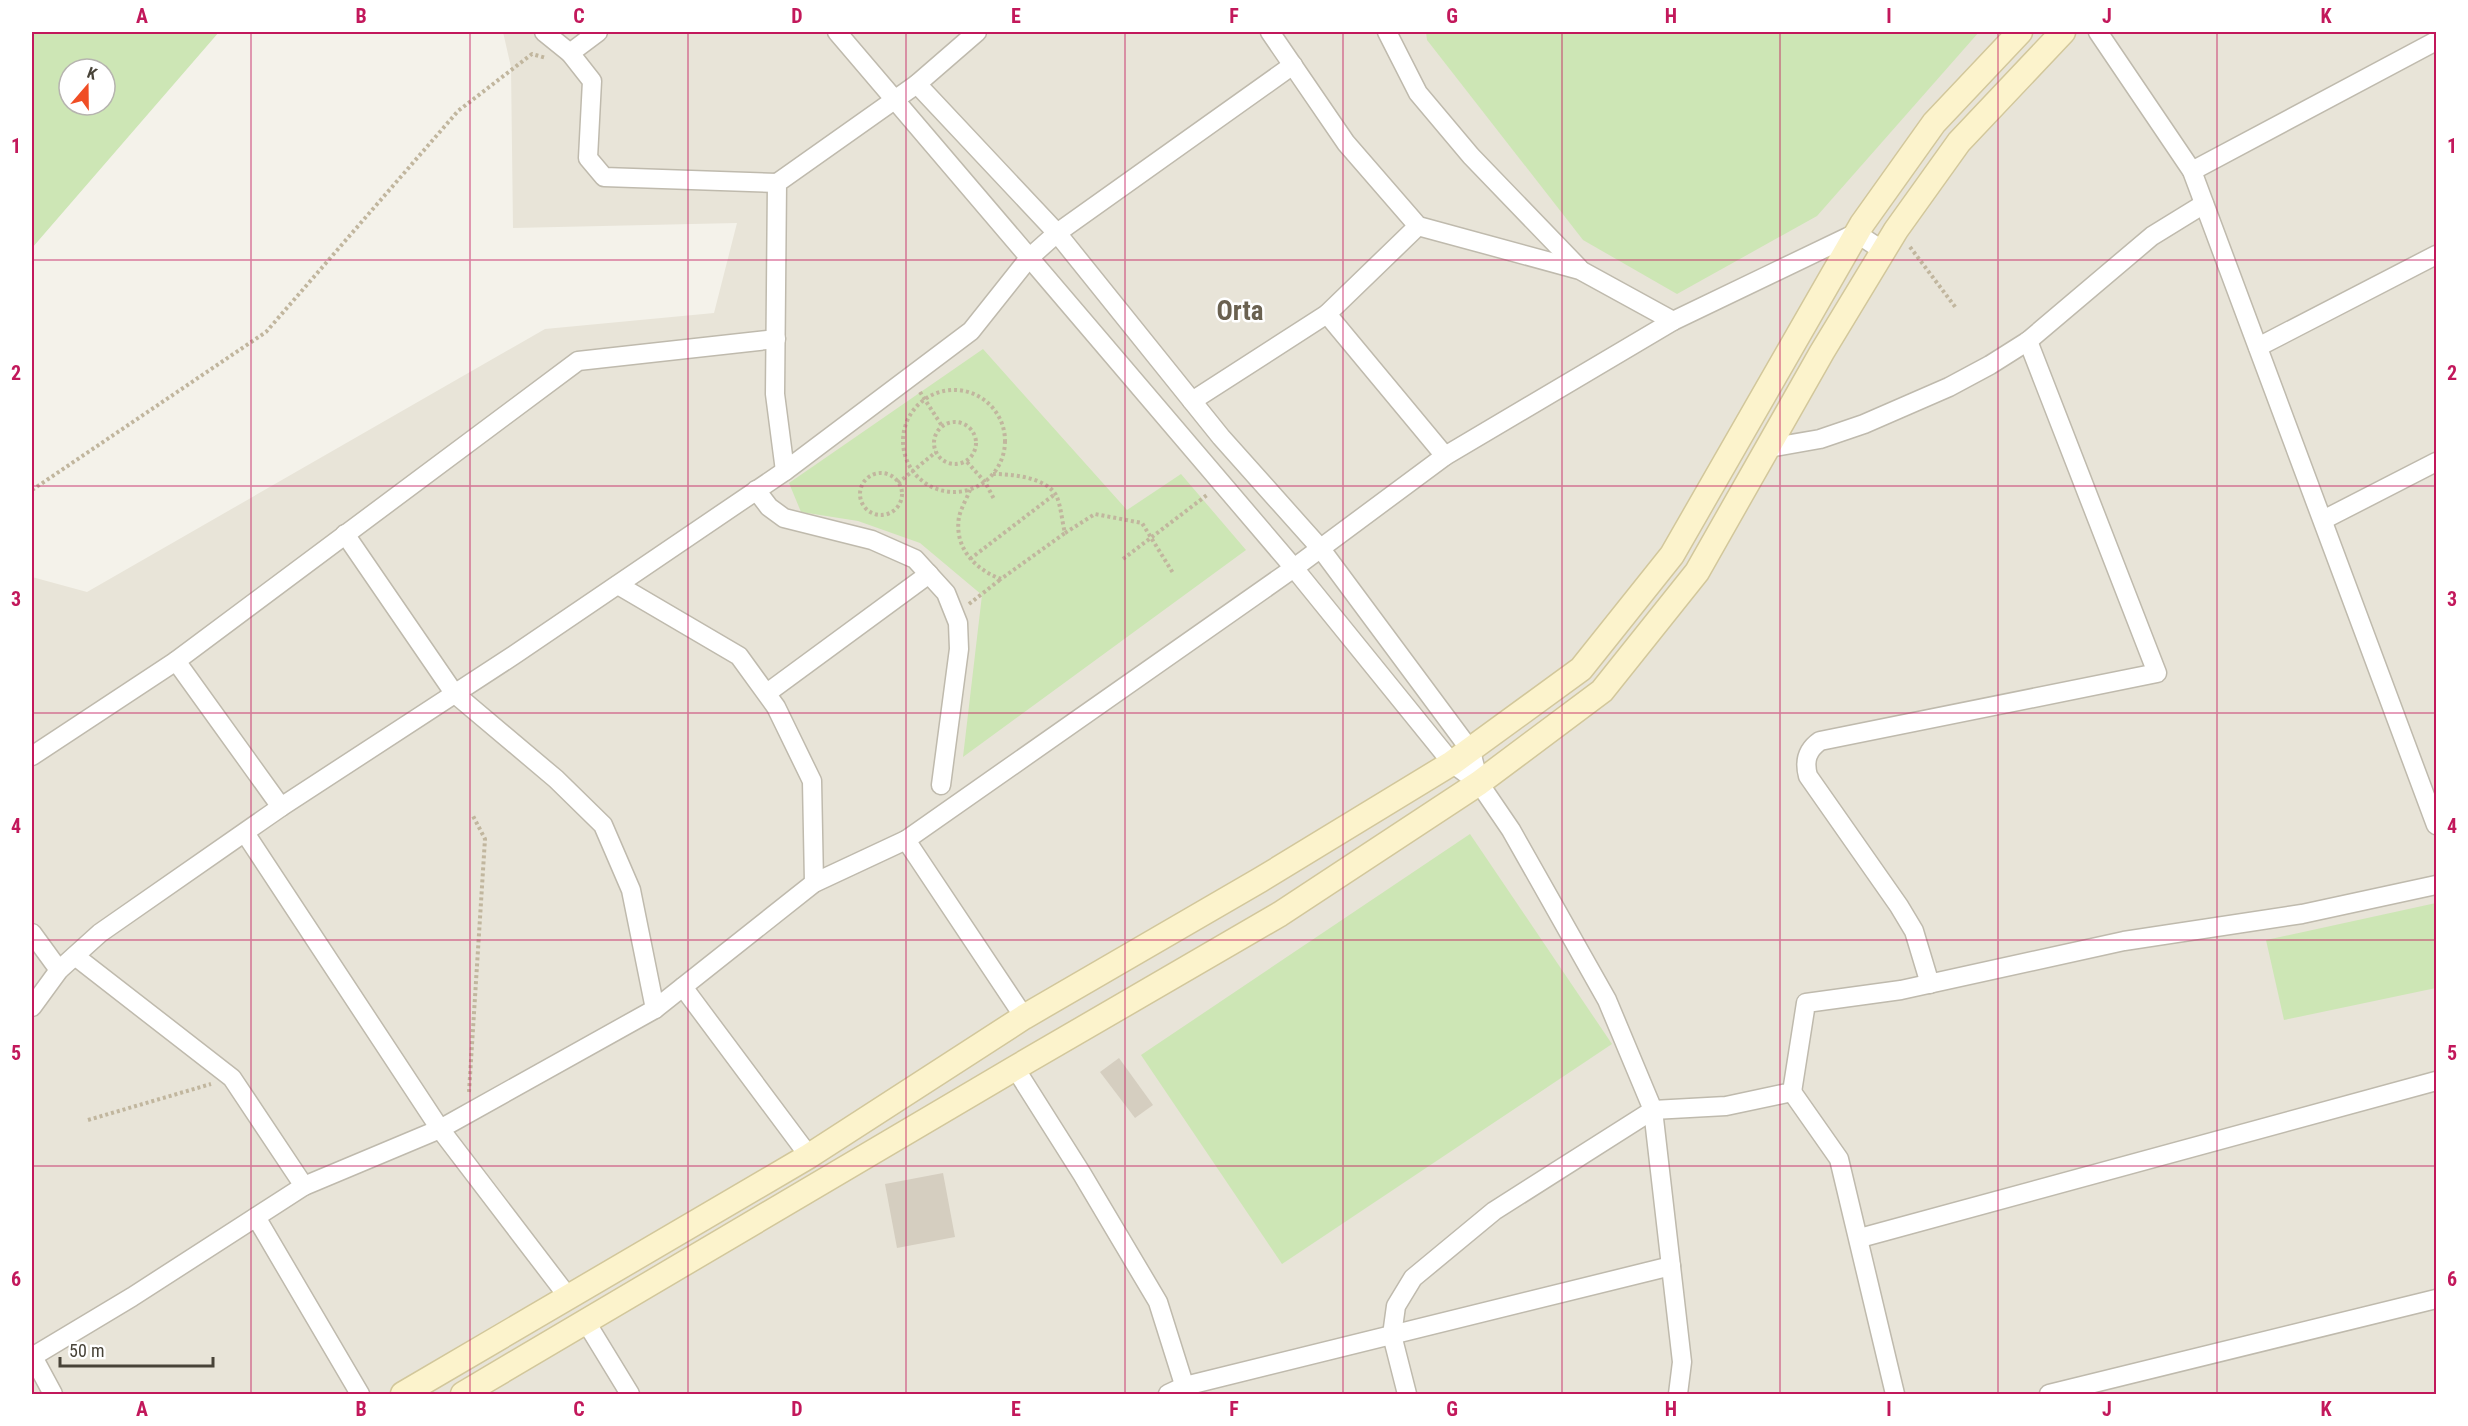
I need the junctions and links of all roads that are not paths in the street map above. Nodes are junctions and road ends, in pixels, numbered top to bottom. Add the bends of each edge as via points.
1 (543, 32) edge
2 (598, 32) edge
3 (837, 32) edge
4 (977, 32) edge
5 (1270, 32) edge
6 (1387, 32) edge
7 (2020, 32) edge
8 (2063, 32) edge
9 (2098, 32) edge
10 (2436, 40) edge
11 (576, 61) junction
12 (1293, 65) junction
13 (917, 84) junction
14 (894, 98) junction
15 (2192, 171) junction
16 (777, 183) junction
17 (2204, 204) junction
18 (1418, 226) junction
19 (1057, 233) junction
20 (1856, 233) junction
21 (1882, 250) junction
22 (2436, 255) edge
23 (1029, 258) junction
24 (1580, 270) junction
25 (1327, 314) junction
26 (1673, 321) junction
27 (776, 339) junction
28 (2028, 341) junction
29 (2258, 347) junction
30 (1192, 401) junction
31 (1768, 448) junction
32 (1445, 456) junction
33 (2436, 462) edge
34 (785, 471) junction
35 (756, 490) junction
36 (2323, 520) junction
37 (345, 534) junction
38 (1321, 549) junction
39 (1294, 568) junction
40 (929, 574) junction
41 (618, 585) junction
42 (176, 661) junction
43 (454, 693) junction
44 (766, 693) junction
45 (32, 756) edge
46 (1461, 757) junction
47 (1479, 783) junction
48 (941, 785) dead end
49 (281, 807) junction
50 (2436, 825) edge
51 (245, 833) junction
52 (906, 840) junction
53 (814, 883) junction
54 (2436, 885) edge
55 (32, 933) edge
56 (75, 956) junction
57 (59, 970) junction
58 (1930, 984) junction
59 (683, 987) junction
60 (32, 1007) edge
61 (656, 1009) junction
62 (1024, 1017) junction
63 (1015, 1068) junction
64 (2436, 1081) edge
65 (1792, 1092) junction
66 (1653, 1110) junction
67 (440, 1129) junction
68 (808, 1156) junction
69 (304, 1186) junction
70 (256, 1217) junction
71 (1860, 1238) junction
72 (1671, 1266) junction
73 (569, 1298) junction
74 (2436, 1299) edge
75 (586, 1322) junction
76 (1392, 1335) junction
77 (32, 1356) edge
78 (1186, 1390) edge
79 (53, 1395) edge
80 (360, 1395) edge
81 (403, 1395) edge
82 (463, 1395) edge
83 (630, 1395) edge
84 (1168, 1395) edge
85 (1407, 1395) edge
86 (1678, 1395) edge
87 (1895, 1395) edge
88 (2049, 1395) edge

1 - 11 street
2 - 11 street
3 - 14 street
4 - 13 street
5 - 12 street
6 - 24 street via 1418,93 1471,156
7 - 20 street via 1934,123
8 - 21 street via 1959,142
9 - 15 street
10 - 15 street
11 - 16 street via 592,81 588,158 604,177
12 - 18 street via 1346,143
12 - 19 street
13 - 14 street
13 - 19 street
14 - 16 street
14 - 23 street
15 - 17 street
16 - 27 street
17 - 28 street via 2152,236
17 - 29 street
18 - 24 street
18 - 25 street
19 - 23 street
19 - 30 street
20 - 21 street
20 - 26 street
20 - 46 street via 1672,555 1581,669
21 - 31 street
22 - 29 street
23 - 34 street via 970,331
23 - 39 street
24 - 26 street
25 - 30 street
25 - 32 street
26 - 32 street
27 - 34 street via 776,394
27 - 37 street via 578,361
28 - 31 street via 1907,407 1820,439
28 - 58 street via 2157,673 1820,741 1810,750 1806,762 1808,776 1909,923
29 - 36 street
30 - 38 street
31 - 47 street via 1698,572 1602,691
32 - 38 street
33 - 36 street
34 - 35 street
35 - 40 street via 784,518 872,540 915,559
35 - 41 street
36 - 50 street
37 - 42 street
37 - 43 street
38 - 39 street
38 - 46 street
39 - 46 street
39 - 52 street
40 - 44 street
40 - 48 street via 946,593 956,615 959,649
41 - 43 street
41 - 44 street via 739,656
42 - 45 street
42 - 49 street
43 - 49 street
43 - 61 street via 556,779 603,825 631,890
44 - 53 street via 812,781
46 - 47 street
46 - 62 street
47 - 63 street via 1280,914
47 - 66 street via 1511,830 1607,1000
49 - 51 street
51 - 56 street via 100,933
51 - 67 street
52 - 53 street
52 - 62 street
53 - 59 street
54 - 58 street via 2302,914 2124,941
55 - 57 street
56 - 57 street
56 - 69 street via 232,1078
57 - 60 street
58 - 65 street via 1806,1004
59 - 61 street
59 - 68 street
61 - 67 street
62 - 68 street
63 - 75 street
63 - 78 street via 1158,1302
64 - 71 street
65 - 66 street via 1726,1106
65 - 71 street via 1839,1159
66 - 72 street
66 - 76 street via 1494,1211 1413,1278 1396,1306
67 - 69 street
67 - 73 street
68 - 73 street
69 - 70 street
70 - 77 street
70 - 80 street
71 - 87 street
72 - 76 street
72 - 86 street via 1682,1362
73 - 75 street
73 - 81 street
74 - 88 street
75 - 82 street
75 - 83 street
76 - 78 street
76 - 85 street
77 - 79 street
78 - 84 street

